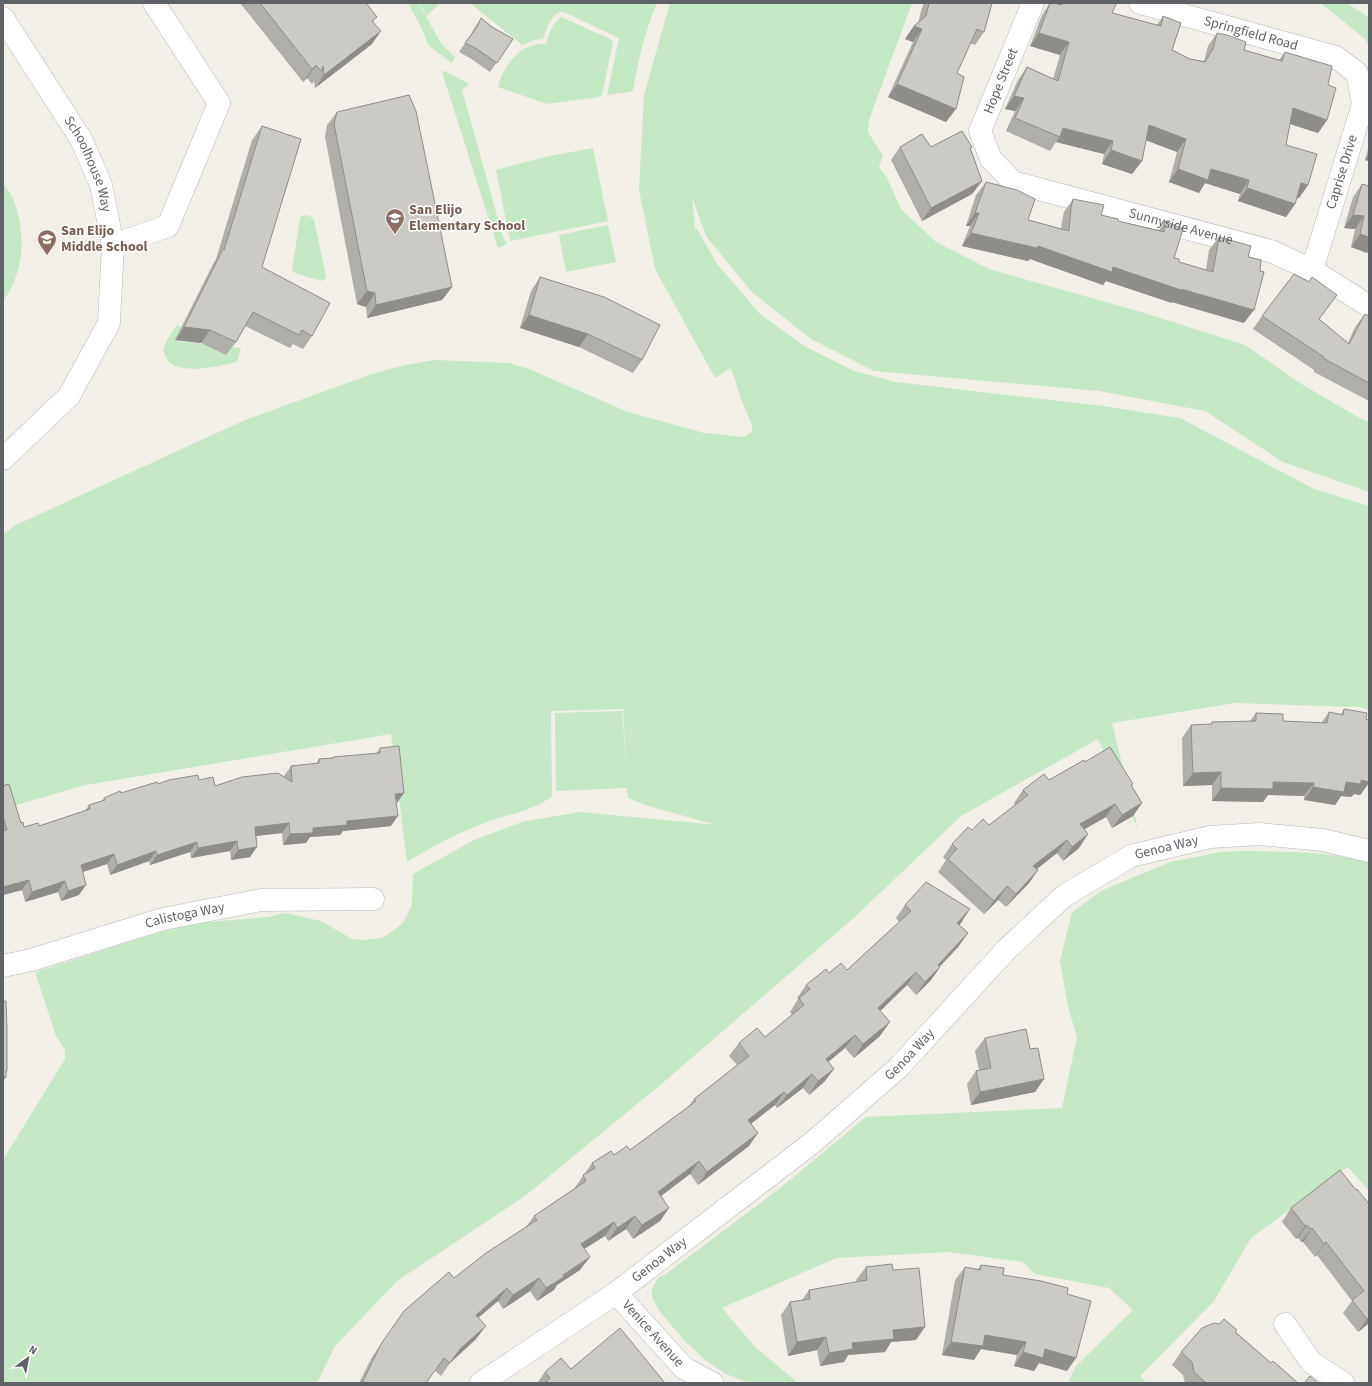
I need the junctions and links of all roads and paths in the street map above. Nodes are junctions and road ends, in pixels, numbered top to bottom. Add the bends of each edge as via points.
1 (154, 3) edge
2 (1033, 3) edge
3 (1140, 3) edge
4 (3, 18) edge
5 (1357, 73) joint
6 (991, 159) joint
7 (114, 245) junction
8 (1312, 270) junction
9 (1369, 306) edge
10 (3, 459) edge
11 (1369, 851) edge
12 (373, 899) dead end
13 (3, 966) edge
14 (616, 1293) junction
15 (1285, 1324) dead end
16 (481, 1383) edge
17 (712, 1383) edge
18 (1343, 1383) edge

1 - 7 street via 219,103 168,226
2 - 6 street, Hope Street via 980,131
3 - 5 street, Springfield Road via 1336,57
4 - 7 street, Schoolhouse Way via 81,139 101,186
5 - 8 street, Caprise Drive via 1363,104
6 - 8 street, Sunnyside Avenue via 1013,182 1271,251
7 - 10 street, Schoolhouse Way via 109,323 69,396
8 - 9 street, Sunnyside Avenue
11 - 14 street, Genoa Way via 1323,840 1259,834 1210,837 1131,856 1064,896 1007,948 898,1068 812,1143
12 - 13 street, Calistoga Way via 261,900 162,919 31,960
14 - 16 street, Genoa Way
14 - 17 street, Venice Avenue via 684,1368
15 - 18 street via 1311,1362

